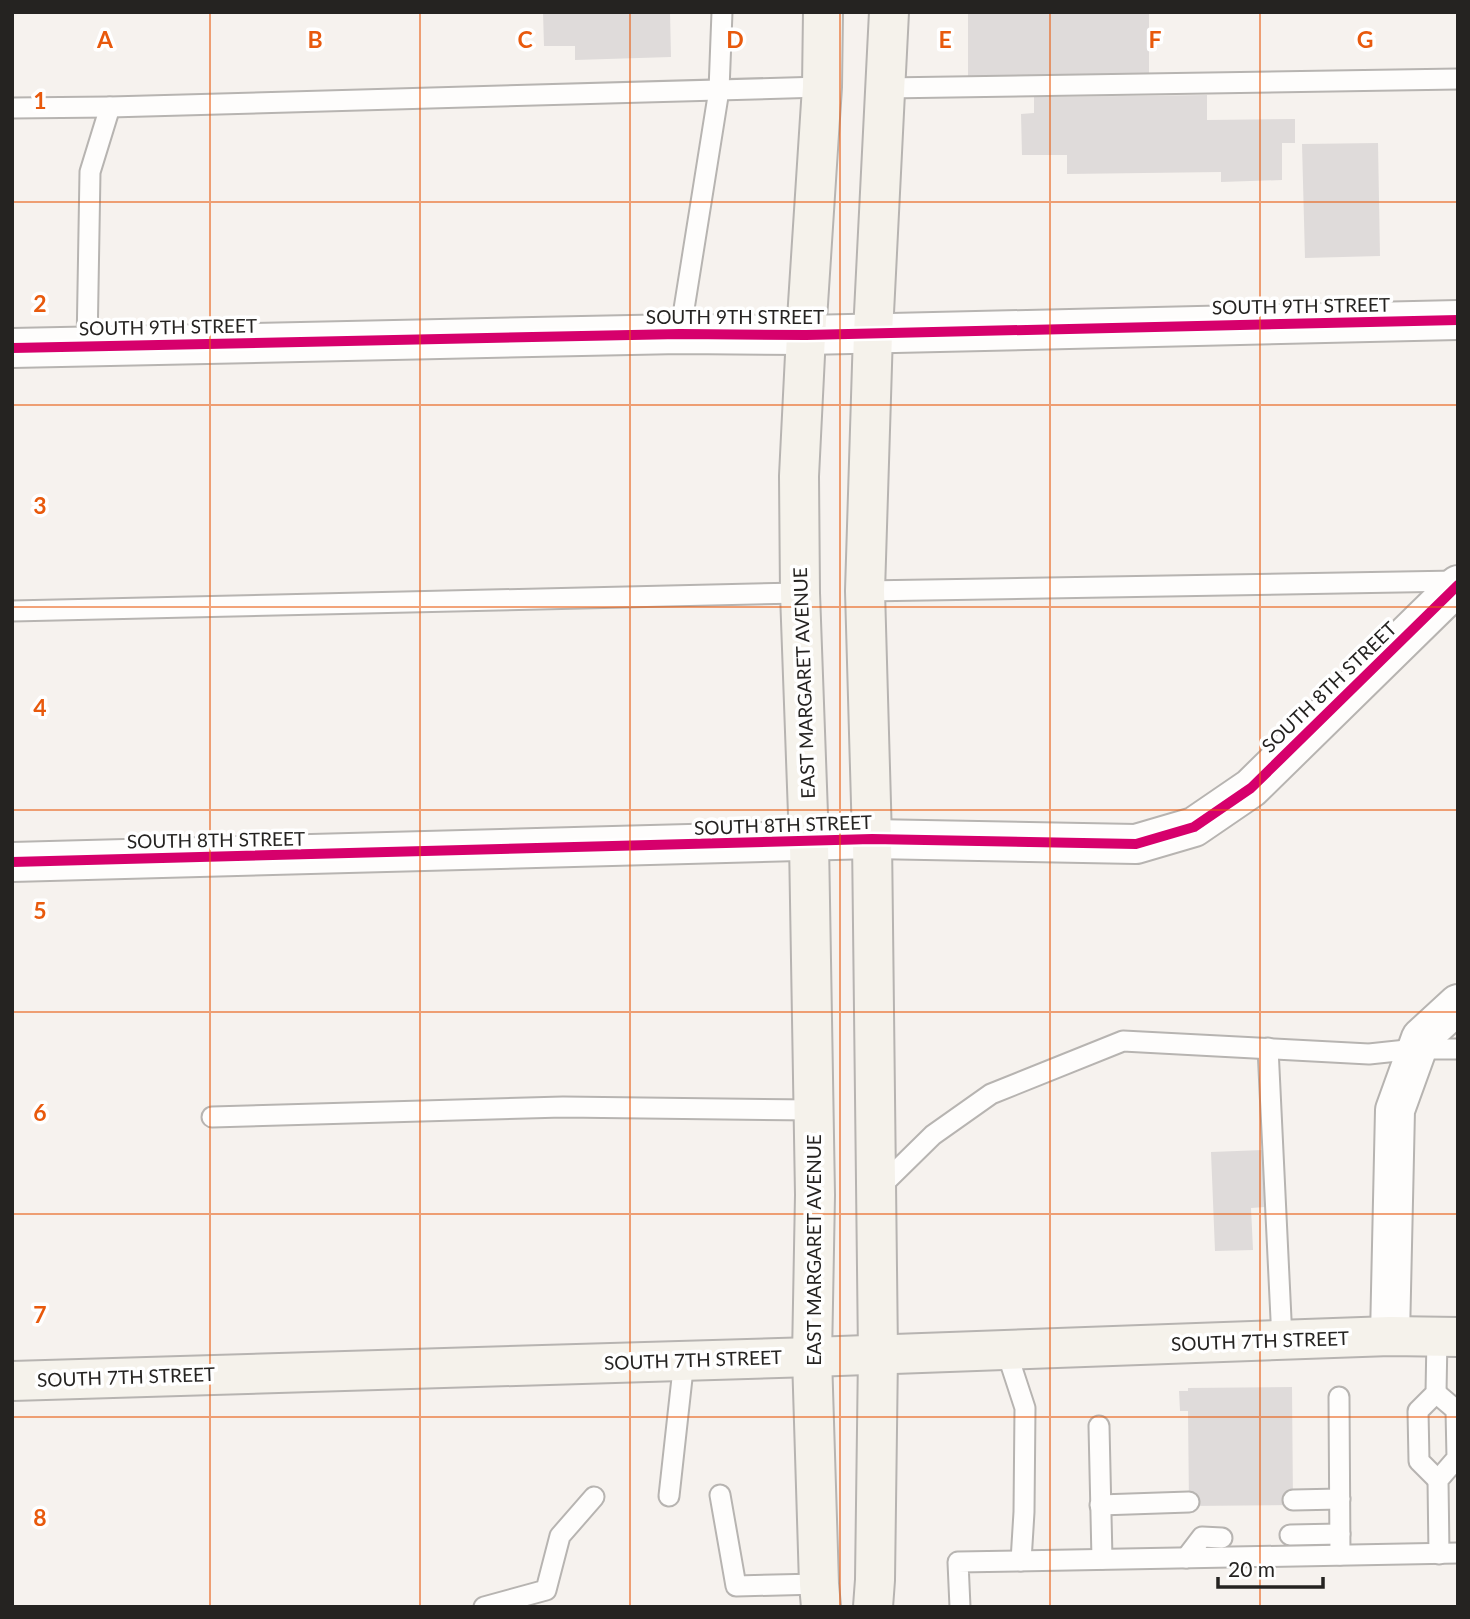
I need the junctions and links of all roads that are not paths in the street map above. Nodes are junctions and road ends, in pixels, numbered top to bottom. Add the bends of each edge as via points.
1 (722, 12) edge
2 (823, 12) edge
3 (889, 12) edge
4 (1458, 79) edge
5 (822, 87) junction
6 (886, 88) junction
7 (719, 90) junction
8 (110, 107) junction
9 (12, 108) edge
10 (1458, 320) edge
11 (873, 333) junction
12 (680, 334) junction
13 (806, 335) junction
14 (86, 347) junction
15 (12, 348) edge
16 (1458, 583) edge
17 (866, 591) junction
18 (800, 593) junction
19 (12, 611) edge
20 (872, 839) junction
21 (809, 842) junction
22 (12, 862) edge
23 (1458, 1004) edge
24 (1268, 1048) junction
25 (1416, 1049) junction
26 (1458, 1049) edge
27 (814, 1110) junction
28 (212, 1116) dead end
29 (875, 1192) junction
30 (1390, 1336) junction
31 (1447, 1337) edge
32 (1282, 1340) junction
33 (1006, 1350) junction
34 (878, 1354) junction
35 (813, 1357) junction
36 (684, 1360) junction
37 (12, 1381) edge
38 (1436, 1393) junction
39 (1339, 1397) dead end
40 (1099, 1426) dead end
41 (1438, 1480) junction
42 (720, 1495) dead end
43 (669, 1496) dead end
44 (594, 1497) dead end
45 (1340, 1499) junction
46 (1293, 1500) dead end
47 (1189, 1502) dead end
48 (1100, 1505) junction
49 (1340, 1534) junction
50 (1290, 1535) dead end
51 (1222, 1538) dead end
52 (1448, 1553) edge
53 (1340, 1555) junction
54 (1186, 1558) junction
55 (1102, 1559) junction
56 (1021, 1561) junction
57 (820, 1595) edge
58 (484, 1607) edge
59 (873, 1607) edge
60 (960, 1607) edge

1 - 7 lane
2 - 5 main road, EAST MARGARET AVENUE
3 - 6 main road
4 - 6 lane
5 - 7 lane
5 - 13 main road, EAST MARGARET AVENUE
6 - 11 main road
7 - 8 lane
7 - 12 lane
8 - 9 lane
8 - 14 lane via 90,172
10 - 11 street, SOUTH 9TH STREET
11 - 13 street, SOUTH 9TH STREET
11 - 17 main road
12 - 13 street, SOUTH 9TH STREET
12 - 14 street, SOUTH 9TH STREET
13 - 18 main road, EAST MARGARET AVENUE via 799,476
14 - 15 street, SOUTH 9TH STREET
16 - 17 lane
16 - 20 street, SOUTH 8TH STREET via 1251,788 1194,827 1136,844
17 - 20 main road
18 - 19 lane
18 - 21 main road, EAST MARGARET AVENUE
20 - 21 street, SOUTH 8TH STREET
20 - 29 main road
21 - 22 street, SOUTH 8TH STREET
21 - 27 main road, EAST MARGARET AVENUE
23 - 25 street via 1421,1038
24 - 25 lane via 1369,1054
24 - 29 lane via 1123,1041 991,1094 933,1135
24 - 32 lane
25 - 26 lane
25 - 30 street via 1395,1110
27 - 28 lane via 564,1107
27 - 35 main road, EAST MARGARET AVENUE
29 - 34 main road
30 - 31 main road, SOUTH 7TH STREET
30 - 32 main road, SOUTH 7TH STREET
31 - 38 lane
32 - 33 main road, SOUTH 7TH STREET
33 - 34 main road, SOUTH 7TH STREET
33 - 56 lane via 1025,1408
34 - 35 main road, SOUTH 7TH STREET
34 - 59 main road
35 - 36 main road, SOUTH 7TH STREET
35 - 57 main road, EAST MARGARET AVENUE
36 - 37 main road, SOUTH 7TH STREET
36 - 43 lane
38 - 41 lane via 1418,1411 1419,1461
38 - 41 lane via 1456,1410 1457,1458
39 - 45 lane
40 - 48 lane
41 - 52 lane
42 - 57 lane via 736,1586
44 - 58 lane via 560,1536 546,1590
45 - 46 lane
45 - 49 lane
47 - 48 lane
48 - 55 lane
49 - 50 lane
49 - 53 lane
51 - 54 lane via 1202,1537
52 - 53 lane
53 - 54 lane
54 - 55 lane
55 - 56 lane
56 - 60 lane via 958,1562

